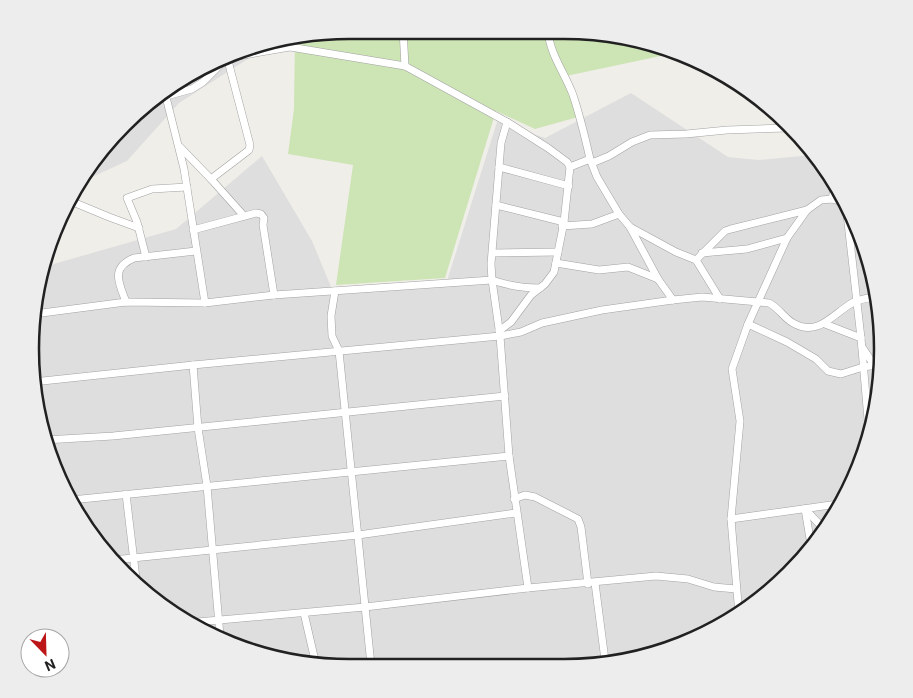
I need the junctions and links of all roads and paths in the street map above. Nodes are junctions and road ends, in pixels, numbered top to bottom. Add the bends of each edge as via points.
1 (404, 39) edge
2 (549, 39) edge
3 (256, 53) edge
4 (228, 63) edge
5 (405, 66) junction
6 (214, 70) edge
7 (172, 94) edge
8 (164, 100) edge
9 (507, 122) junction
10 (781, 128) edge
11 (178, 145) junction
12 (591, 161) junction
13 (499, 167) junction
14 (570, 167) junction
15 (211, 179) junction
16 (569, 186) junction
17 (187, 187) junction
18 (833, 194) edge
19 (832, 199) junction
20 (836, 200) edge
21 (75, 203) edge
22 (496, 205) junction
23 (807, 210) junction
24 (619, 214) junction
25 (244, 216) junction
26 (563, 224) junction
27 (848, 224) edge
28 (630, 227) junction
29 (139, 228) junction
30 (193, 230) junction
31 (787, 238) junction
32 (196, 251) junction
33 (558, 252) junction
34 (493, 253) junction
35 (702, 253) junction
36 (146, 257) junction
37 (696, 260) junction
38 (556, 263) junction
39 (658, 279) junction
40 (492, 280) junction
41 (540, 288) junction
42 (335, 291) junction
43 (274, 295) junction
44 (720, 298) junction
45 (870, 298) edge
46 (674, 300) junction
47 (758, 301) junction
48 (856, 301) junction
49 (126, 302) junction
50 (205, 303) junction
51 (41, 313) edge
52 (748, 324) junction
53 (825, 324) junction
54 (500, 333) junction
55 (861, 342) junction
56 (339, 351) junction
57 (874, 362) edge
58 (193, 365) junction
59 (874, 365) edge
60 (863, 366) junction
61 (40, 381) edge
62 (505, 396) junction
63 (346, 412) junction
64 (867, 413) edge
65 (198, 428) junction
66 (52, 440) edge
67 (509, 456) junction
68 (352, 472) junction
69 (207, 486) junction
70 (126, 494) junction
71 (78, 499) edge
72 (514, 499) junction
73 (832, 505) edge
74 (805, 509) junction
75 (516, 513) junction
76 (731, 519) junction
77 (820, 524) edge
78 (358, 534) junction
79 (810, 538) edge
80 (213, 550) junction
81 (133, 558) junction
82 (121, 559) edge
83 (135, 573) edge
84 (592, 583) junction
85 (528, 588) junction
86 (736, 589) junction
87 (738, 606) edge
88 (365, 608) junction
89 (304, 613) junction
90 (218, 620) junction
91 (201, 622) edge
92 (219, 631) edge
93 (604, 657) edge
94 (314, 658) edge
95 (370, 659) edge

1 - 5 street
2 - 12 street via 577,108
3 - 5 street via 290,47
4 - 15 street via 250,145 249,150
5 - 9 street
6 - 7 street via 198,85
8 - 11 street
9 - 13 street
9 - 14 street via 548,148
10 - 12 street via 650,135 609,156
11 - 15 street
11 - 17 street
12 - 14 street
12 - 24 street
13 - 16 street
13 - 22 street
14 - 16 street
15 - 25 street
16 - 26 street
17 - 29 street via 152,189 128,198
17 - 30 street
18 - 19 street
19 - 20 street
19 - 23 street via 821,200
21 - 29 street
22 - 26 street
22 - 34 street
23 - 31 street
23 - 35 street via 725,231
24 - 26 street via 592,224
24 - 28 street
25 - 30 street
25 - 43 street via 256,213 264,218
26 - 33 street
27 - 48 street
28 - 37 street
28 - 39 street
29 - 36 street
30 - 32 street
31 - 35 street via 747,249
31 - 47 street
32 - 36 street
32 - 50 street
33 - 34 street
33 - 38 street
34 - 40 street
35 - 37 street
36 - 49 street via 134,258 120,267 118,282
37 - 44 street
38 - 39 street via 599,270 628,267
38 - 41 street via 550,279
39 - 46 street
40 - 41 street via 519,288
40 - 42 street
40 - 54 street
41 - 54 street
42 - 43 street
42 - 56 street via 332,336
43 - 50 street
44 - 46 street
44 - 47 street
45 - 48 street
46 - 54 street via 602,310 521,332
47 - 52 street
47 - 53 street via 776,306 794,324 809,327
48 - 53 street
48 - 55 street
49 - 50 street
49 - 51 street
52 - 60 street via 809,354 828,371 841,374
52 - 76 street via 732,369 740,421
53 - 55 street
54 - 56 street
54 - 62 street
55 - 57 street
55 - 60 street
56 - 58 street
56 - 63 street
58 - 61 street
58 - 65 street
59 - 60 street
60 - 64 street
62 - 63 street
62 - 67 street
63 - 65 street
63 - 68 street
65 - 66 street
65 - 69 street
67 - 68 street
67 - 72 street
68 - 69 street
68 - 78 street
69 - 70 street
69 - 80 street
70 - 71 street
70 - 81 street
72 - 75 street
72 - 84 street via 535,497 578,519
73 - 74 street
74 - 76 street
74 - 77 street
74 - 79 street
75 - 78 street
75 - 85 street
76 - 86 street
78 - 80 street
78 - 88 street
80 - 81 street
80 - 90 street
81 - 82 street
81 - 83 street
84 - 85 street
84 - 86 street via 656,576 688,579 714,588
84 - 93 street
85 - 88 street
86 - 87 street
88 - 89 street
88 - 95 street
89 - 90 street
89 - 94 street
90 - 91 street
90 - 92 street

